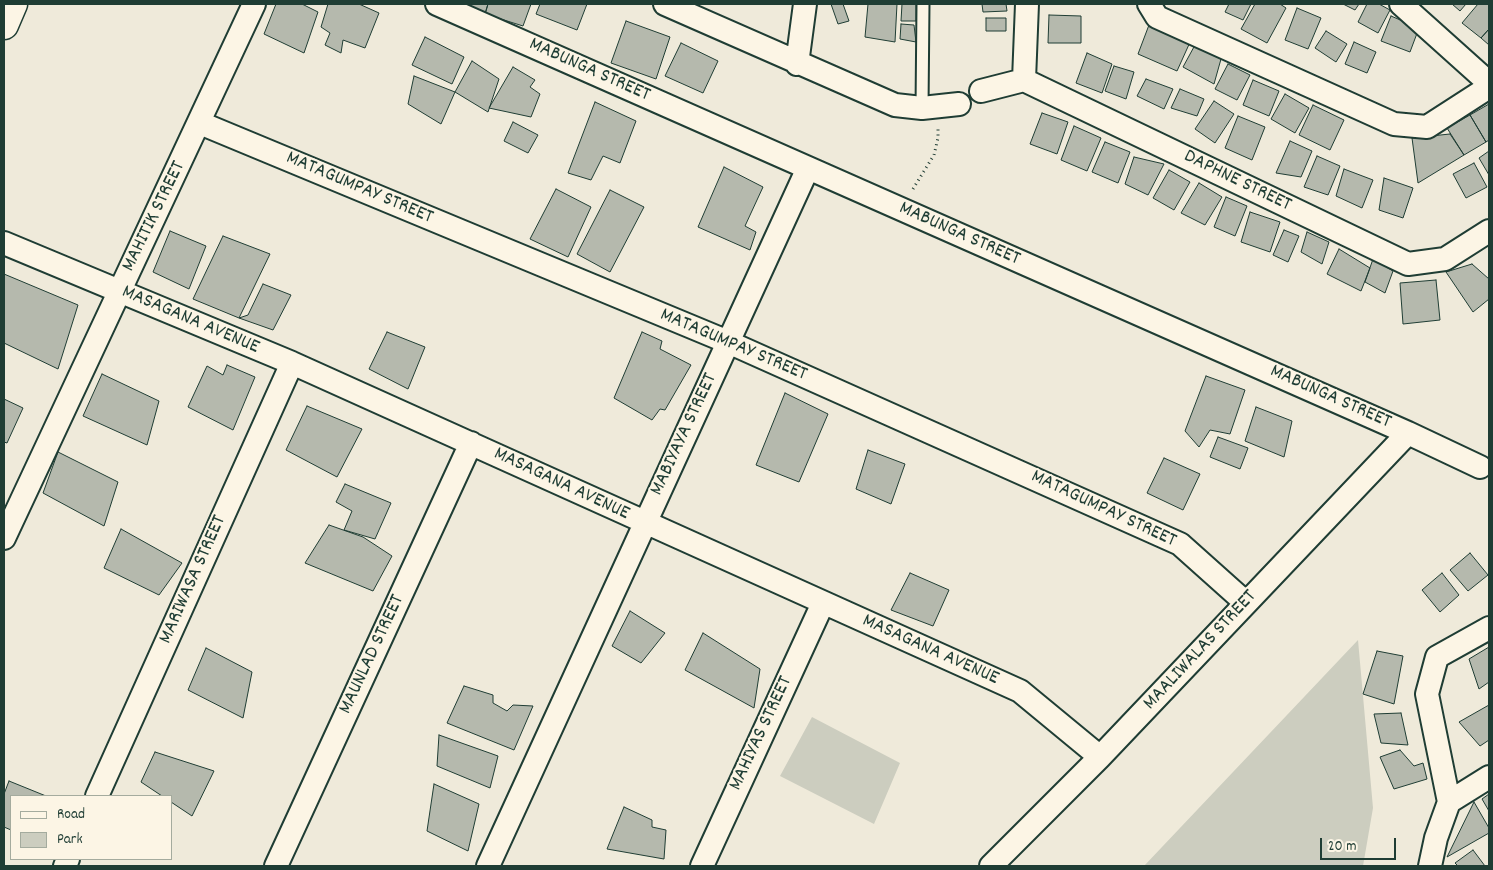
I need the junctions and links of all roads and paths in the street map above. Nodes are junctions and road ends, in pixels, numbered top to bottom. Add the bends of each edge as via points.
1 (14, 4) edge
2 (254, 4) edge
3 (437, 4) edge
4 (665, 4) edge
5 (805, 4) edge
6 (923, 4) edge
7 (1027, 4) edge
8 (1149, 4) edge
9 (1401, 4) edge
10 (4, 25) edge
11 (797, 64) junction
12 (1024, 80) junction
13 (1489, 85) edge
14 (981, 91) dead end
15 (959, 104) dead end
16 (929, 107) junction
17 (200, 123) junction
18 (808, 168) junction
19 (889, 204) junction
20 (1489, 231) edge
21 (4, 243) edge
22 (118, 292) junction
23 (728, 342) junction
24 (292, 364) junction
25 (1408, 432) junction
26 (471, 443) junction
27 (1480, 467) dead end
28 (645, 524) junction
29 (4, 538) edge
30 (823, 603) junction
31 (1246, 603) junction
32 (1489, 628) edge
33 (1100, 757) junction
34 (1489, 777) edge
35 (97, 795) edge
36 (1449, 802) junction
37 (276, 866) edge
38 (488, 866) edge
39 (702, 866) edge
40 (991, 866) edge
41 (1430, 866) edge

1 - 10 main road
2 - 17 street, MAHITIK STREET
3 - 18 street, MABUNGA STREET
4 - 11 street
5 - 11 street
6 - 16 lane
7 - 12 street
8 - 13 street via 1157,17 1394,124 1427,127
9 - 13 street
11 - 16 street via 895,105
12 - 14 street
12 - 20 street, DAPHNE STREET via 1408,264 1446,258
15 - 16 street
16 - 19 path via 938,138 934,155 902,203
17 - 22 street, MAHITIK STREET
17 - 23 street, MATAGUMPAY STREET
18 - 19 street, MABUNGA STREET
18 - 23 street, MABIYAYA STREET
19 - 25 street, MABUNGA STREET
21 - 22 street, MASAGANA AVENUE
22 - 24 street, MASAGANA AVENUE
22 - 29 street, MAHITIK STREET
23 - 28 street, MABIYAYA STREET
23 - 31 street, MATAGUMPAY STREET via 1180,544
24 - 26 street, MASAGANA AVENUE
24 - 35 street, MARIWASA STREET
25 - 27 street, MABUNGA STREET
25 - 31 street, MAALIWALAS STREET
26 - 28 street, MASAGANA AVENUE
26 - 37 street, MAUNLAD STREET
28 - 30 street, MASAGANA AVENUE
28 - 38 street, MABIYAYA STREET
30 - 33 street, MASAGANA AVENUE via 1020,692
30 - 39 street, MAHIYAS STREET
31 - 33 street, MAALIWALAS STREET
32 - 36 street via 1437,657 1427,694
33 - 40 street, MAALIWALAS STREET
34 - 36 street
36 - 41 street

